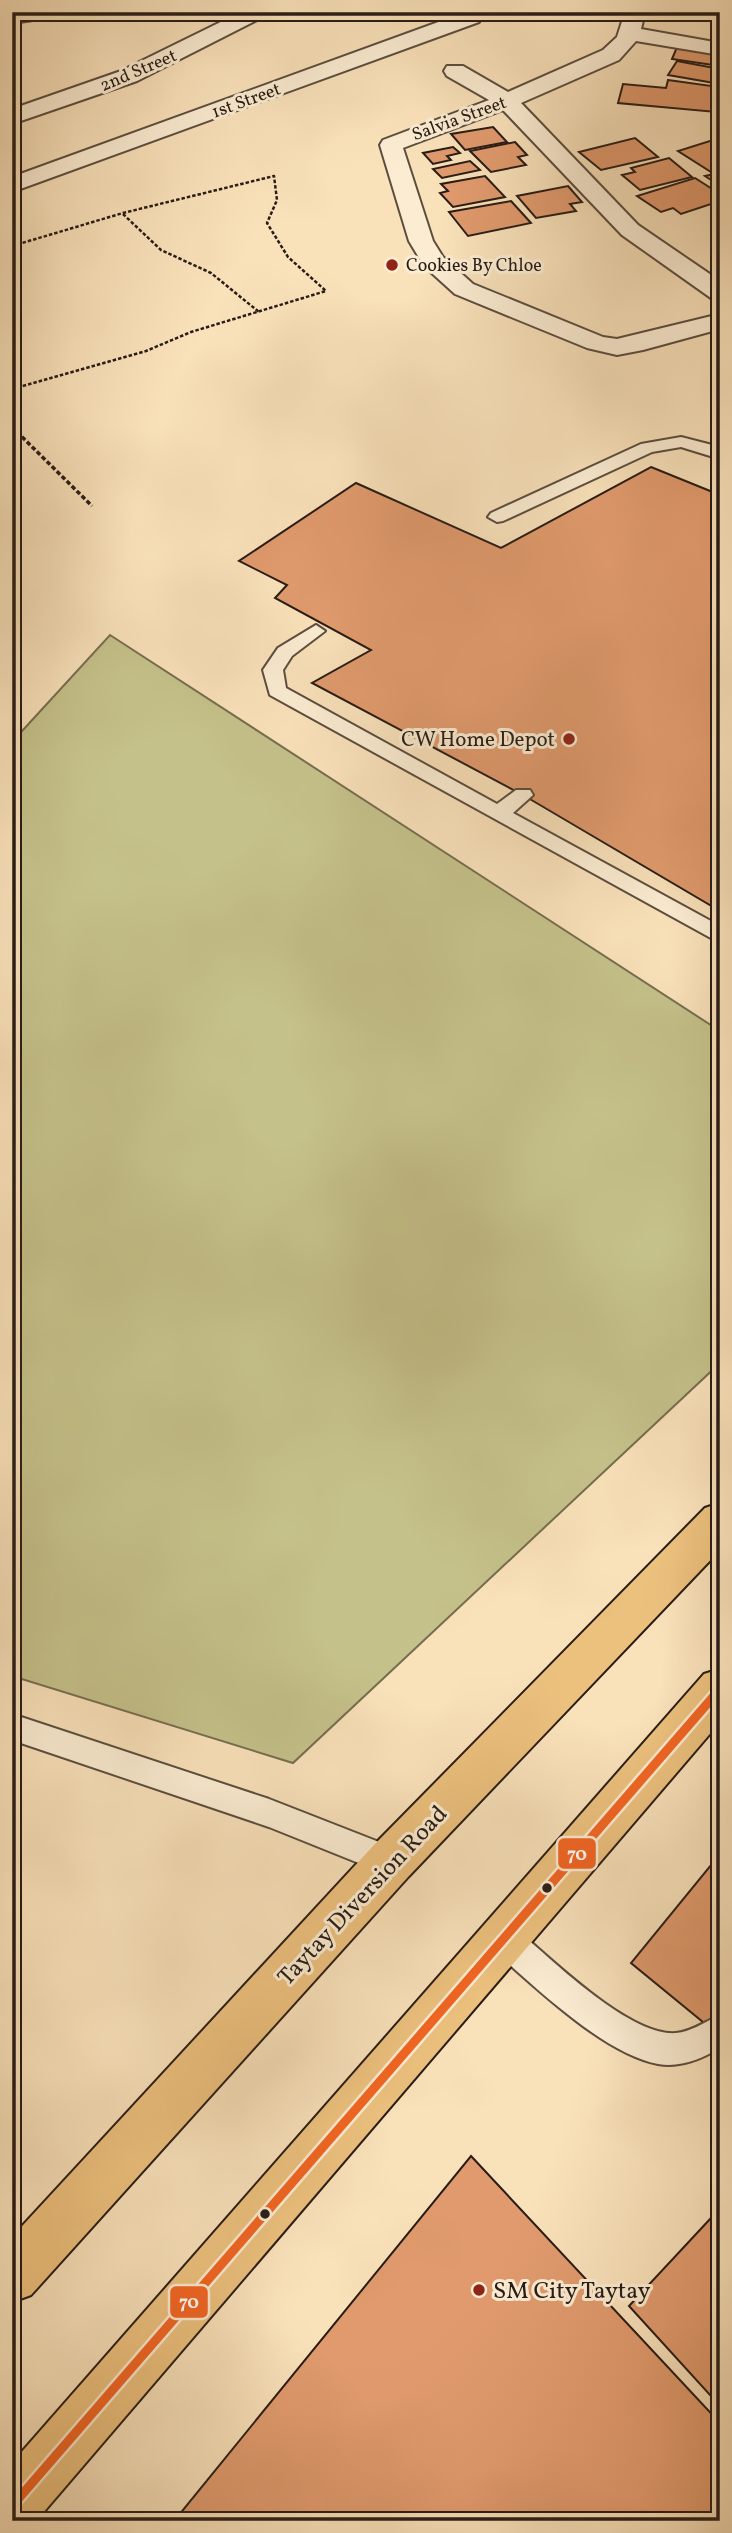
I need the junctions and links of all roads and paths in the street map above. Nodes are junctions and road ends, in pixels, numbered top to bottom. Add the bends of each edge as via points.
1 (54, 12) edge
2 (258, 12) edge
3 (478, 12) edge
4 (635, 12) edge
5 (12, 17) edge
6 (631, 34) junction
7 (720, 49) edge
8 (455, 71) dead end
9 (507, 101) junction
10 (12, 117) edge
11 (12, 185) edge
12 (123, 213) junction
13 (12, 246) edge
14 (720, 293) edge
15 (260, 313) junction
16 (720, 321) edge
17 (12, 389) edge
18 (12, 427) edge
19 (720, 454) edge
20 (92, 506) dead end
21 (497, 517) dead end
22 (316, 631) dead end
23 (523, 795) dead end
24 (499, 813) junction
25 (720, 936) edge
26 (720, 1521) edge
27 (719, 1690) edge
28 (12, 1727) edge
29 (391, 1861) junction
30 (504, 1939) junction
31 (716, 2033) dead end
32 (12, 2276) edge
33 (12, 2507) edge

1 - 5 street
2 - 10 street, 2nd Street via 129,76
3 - 11 street, 1st Street via 472,18
4 - 6 street
6 - 7 street
6 - 9 street, Salvia Street via 611,55
8 - 9 street
9 - 14 street via 630,230
9 - 16 street, Salvia Street via 391,145 421,242 433,261 464,289 596,343 634,345
12 - 13 path
12 - 15 path via 161,250 211,273
12 - 15 path via 274,176 277,200 267,223 288,257 326,291
15 - 17 path
18 - 20 path
19 - 21 lane via 681,442 647,448
22 - 24 lane via 285,652 273,670 277,691
23 - 24 lane
24 - 25 lane
26 - 29 main road, Taytay Diversion Road
27 - 30 main road
28 - 29 lane via 269,1813
29 - 32 main road, Taytay Diversion Road
30 - 31 lane via 619,2034 652,2048 680,2049
30 - 33 main road

